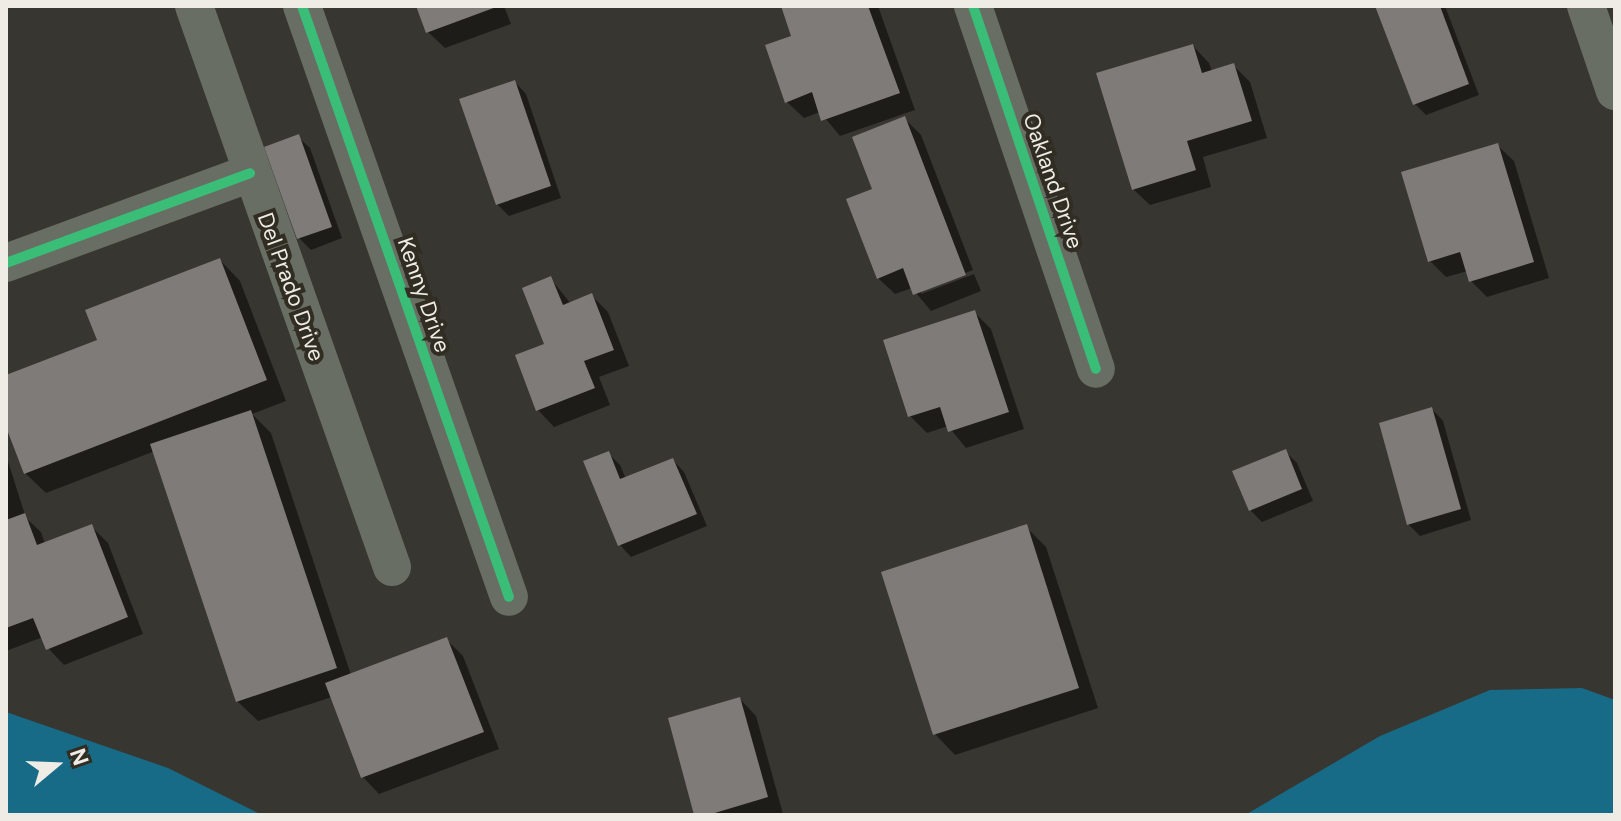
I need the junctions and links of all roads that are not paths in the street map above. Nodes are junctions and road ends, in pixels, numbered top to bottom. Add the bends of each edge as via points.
1 (194, 6) edge
2 (302, 6) edge
3 (973, 6) edge
4 (1586, 6) edge
5 (1615, 91) edge
6 (250, 173) junction
7 (6, 263) edge
8 (1096, 369) dead end
9 (392, 567) dead end
10 (509, 597) dead end

1 - 6 street, Del Prado Drive
2 - 10 street, Kenny Drive
3 - 8 street, Oakland Drive
4 - 5 street
6 - 7 street
6 - 9 street, Del Prado Drive

